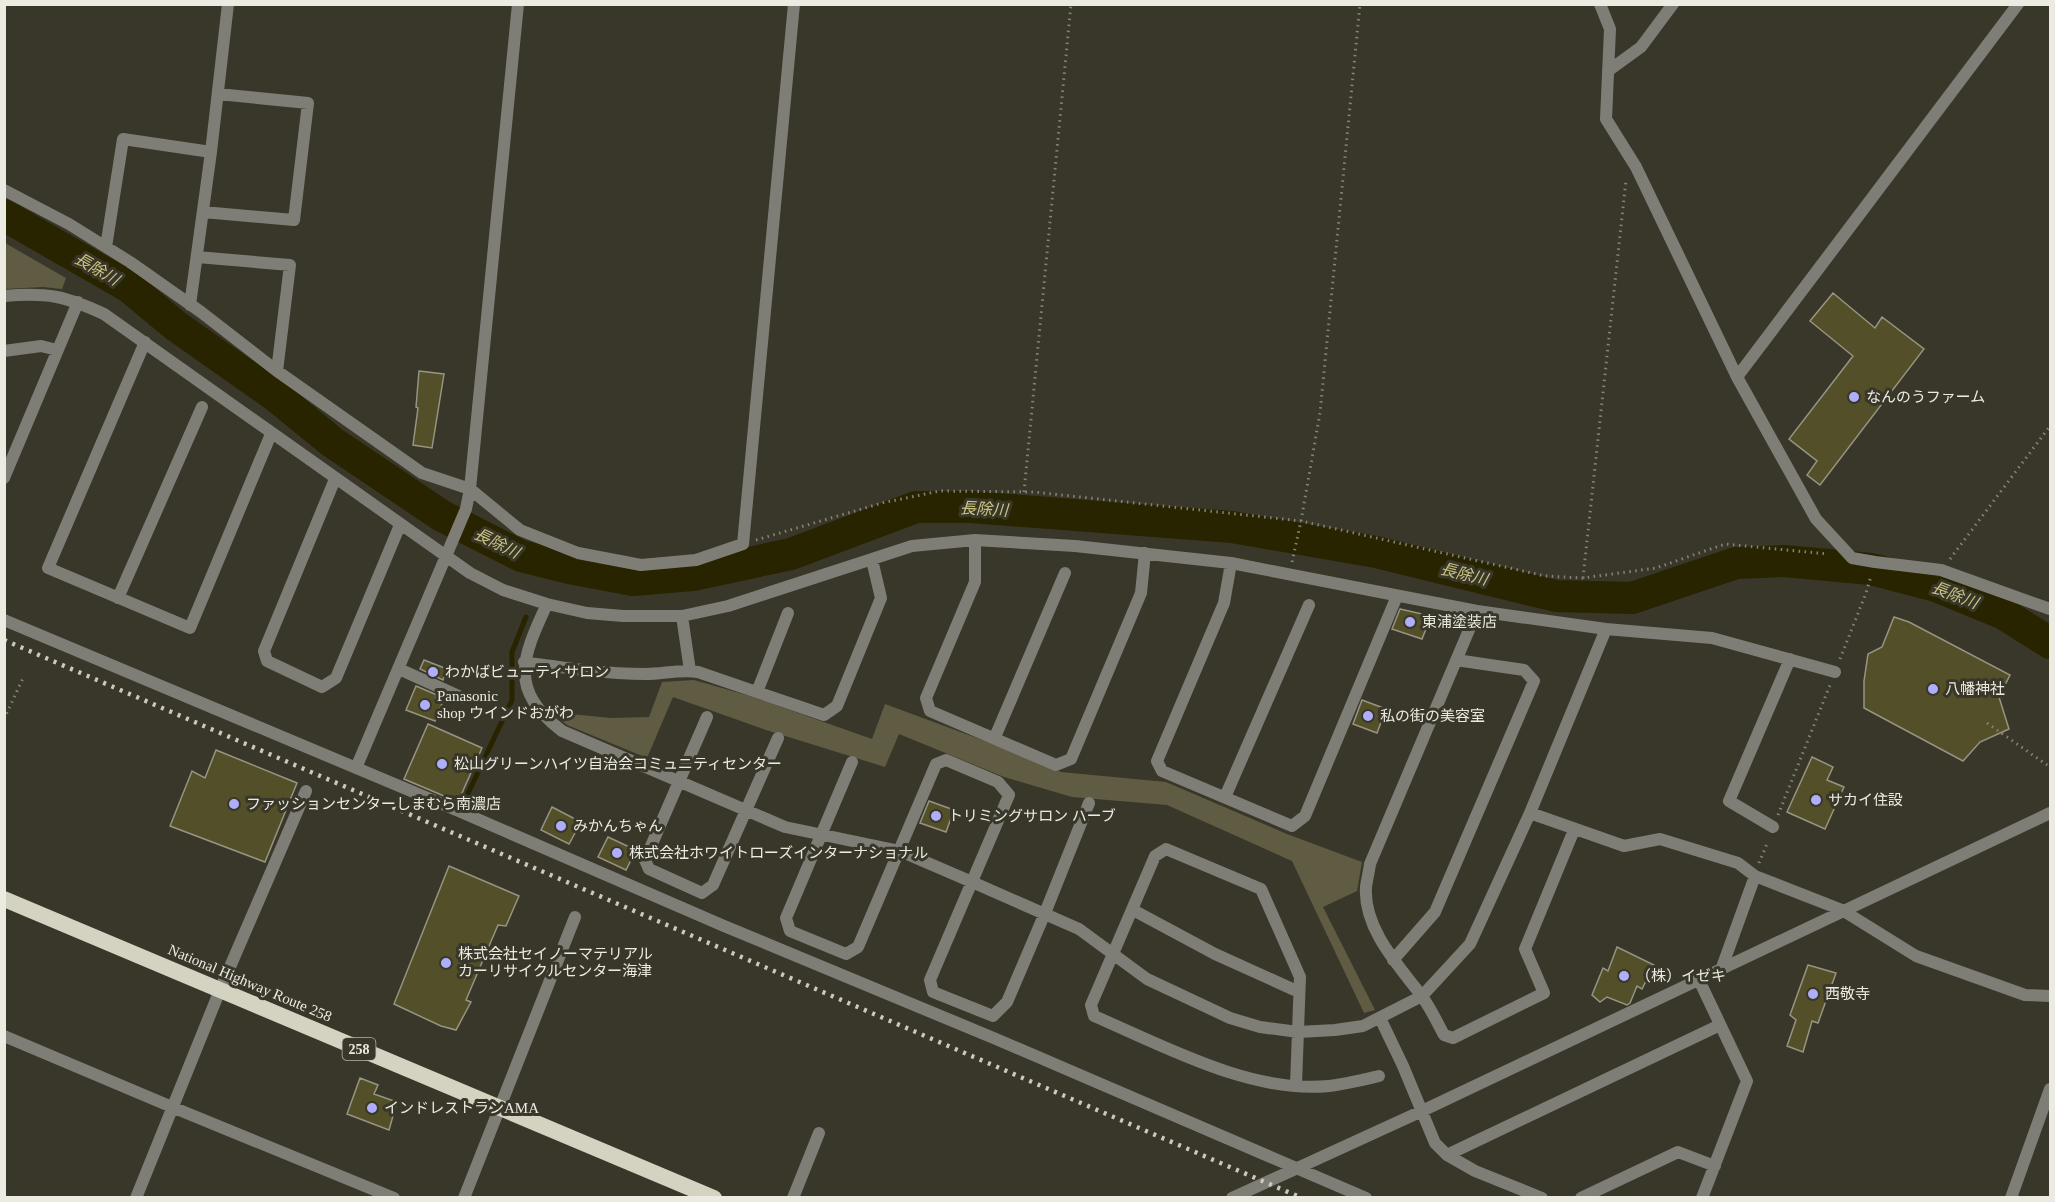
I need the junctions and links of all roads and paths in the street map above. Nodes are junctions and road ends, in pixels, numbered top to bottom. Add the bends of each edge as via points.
1 (228, 4) edge
2 (518, 4) edge
3 (794, 4) edge
4 (1071, 4) edge
5 (1360, 4) edge
6 (1600, 4) edge
7 (1673, 4) edge
8 (2018, 4) edge
9 (1608, 71) junction
10 (218, 94) junction
11 (211, 152) junction
12 (1629, 156) junction
13 (4, 190) edge
14 (203, 212) junction
15 (106, 247) junction
16 (197, 257) junction
17 (4, 296) edge
18 (78, 302) junction
19 (190, 305) junction
20 (145, 342) junction
21 (57, 350) junction
22 (4, 351) edge
23 (277, 371) junction
24 (1737, 377) junction
25 (202, 407) dead end
26 (2050, 426) edge
27 (271, 434) junction
28 (4, 478) edge
29 (335, 479) junction
30 (470, 489) junction
31 (1024, 492) junction
32 (1301, 521) junction
33 (400, 525) junction
34 (975, 540) junction
35 (743, 544) junction
36 (1145, 553) junction
37 (447, 557) junction
38 (1852, 558) junction
39 (872, 560) junction
40 (1231, 563) junction
41 (1291, 566) dead end
42 (1941, 570) junction
43 (1065, 573) dead end
44 (1871, 575) dead end
45 (1584, 578) junction
46 (1398, 596) junction
47 (118, 598) junction
48 (547, 604) junction
49 (1309, 605) dead end
50 (2050, 609) edge
51 (1477, 611) junction
52 (788, 613) dead end
53 (682, 615) junction
54 (4, 620) edge
55 (1606, 629) junction
56 (1790, 659) junction
57 (1456, 660) junction
58 (524, 662) junction
59 (399, 669) junction
60 (690, 671) junction
61 (1835, 672) junction
62 (24, 676) dead end
63 (757, 692) junction
64 (464, 698) dead end
65 (707, 717) dead end
66 (4, 719) edge
67 (1987, 723) dead end
68 (995, 737) junction
69 (778, 738) dead end
70 (852, 762) dead end
71 (2050, 767) edge
72 (356, 768) junction
73 (679, 781) junction
74 (306, 791) dead end
75 (1225, 797) junction
76 (1089, 803) dead end
77 (745, 811) junction
78 (1530, 813) junction
79 (2050, 813) edge
80 (1773, 827) junction
81 (1574, 830) junction
82 (821, 834) junction
83 (900, 851) junction
84 (1755, 876) junction
85 (972, 882) junction
86 (4, 899) edge
87 (1133, 910) junction
88 (1842, 910) junction
89 (1045, 913) junction
90 (575, 916) dead end
91 (1113, 955) junction
92 (1393, 960) junction
93 (1721, 970) junction
94 (1699, 980) junction
95 (219, 990) junction
96 (1299, 992) junction
97 (1422, 996) junction
98 (2050, 996) edge
99 (1380, 1018) junction
100 (1720, 1025) junction
101 (1298, 1032) junction
102 (4, 1036) edge
103 (1378, 1076) dead end
104 (1296, 1085) junction
105 (2050, 1089) edge
106 (172, 1107) junction
107 (501, 1108) junction
108 (1422, 1111) junction
109 (819, 1133) dead end
110 (1447, 1155) junction
111 (1715, 1166) junction
112 (1295, 1168) junction
113 (136, 1197) edge
114 (394, 1197) edge
115 (464, 1197) edge
116 (714, 1197) edge
117 (793, 1197) edge
118 (1232, 1197) edge
119 (1366, 1197) edge
120 (1542, 1197) edge
121 (1581, 1197) edge
122 (1702, 1197) edge
123 (2012, 1197) edge

1 - 10 street
2 - 30 street
3 - 35 street
4 - 31 path
5 - 32 path via 1320,414
6 - 9 street via 1610,29
7 - 9 street via 1641,46
8 - 24 street
9 - 12 street via 1606,119
10 - 11 street
10 - 14 street via 308,103 294,220
11 - 14 street
11 - 15 street via 123,139
12 - 24 street
12 - 45 path
13 - 15 street
14 - 16 street
15 - 19 street
16 - 19 street
16 - 23 street via 290,265
17 - 18 street via 45,294
18 - 20 street via 104,314
18 - 21 street
19 - 23 street
20 - 27 street
20 - 47 street via 48,568
21 - 22 street via 41,346
21 - 28 street
23 - 30 street via 422,473
24 - 38 street via 1816,519
25 - 47 street
26 - 42 path
27 - 29 street
27 - 47 street via 190,628
29 - 33 street
29 - 33 street via 264,651 267,661 322,687 336,678
30 - 35 street via 520,530 579,554 641,565 696,560
30 - 37 street
31 - 32 path
31 - 35 path via 940,491 882,503
32 - 41 path
32 - 45 path via 1545,576
33 - 37 street
34 - 36 street
34 - 39 street via 912,546
34 - 68 street via 975,582 926,698 930,711
36 - 40 street
36 - 68 street via 1141,593 1071,759 1056,765
37 - 48 street via 503,590
37 - 59 street
38 - 42 street
38 - 45 path via 1725,544 1656,568
39 - 53 street via 728,606
39 - 63 street via 881,598 837,706 824,716
40 - 46 street
40 - 75 street via 1224,603 1157,761 1162,771
42 - 50 street
43 - 68 street
44 - 61 path
46 - 51 street
46 - 75 street via 1305,816 1292,826
48 - 53 street via 587,613
48 - 58 street
49 - 75 street
51 - 55 street
51 - 57 street
52 - 63 street
53 - 60 street
54 - 72 street
55 - 56 street via 1712,638
55 - 78 street
56 - 61 street
56 - 80 street via 1730,801
57 - 92 street via 1370,864 1368,910
57 - 92 street via 1524,670 1534,681 1435,912
58 - 60 street via 602,672
58 - 73 street via 532,699 544,717 562,731
59 - 64 street
59 - 72 street
60 - 63 street
61 - 80 path
62 - 66 path
65 - 73 street
67 - 71 path
69 - 77 street
70 - 82 street
72 - 112 street
73 - 77 street
73 - 77 street via 645,860 649,870 702,893 713,885
74 - 95 street
76 - 89 street
77 - 82 street via 785,827
78 - 81 street
78 - 97 street via 1470,944
79 - 88 street
80 - 84 path
81 - 84 street via 1624,846 1660,839 1738,863
81 - 97 street via 1525,949 1544,993 1453,1038 1444,1035
82 - 83 street
82 - 83 street via 786,918 790,931 846,954 858,947
83 - 85 street
83 - 85 street via 936,764 946,760 988,777 1009,795
84 - 88 street
84 - 93 street
85 - 89 street
85 - 89 street via 930,980 933,992 993,1016 1007,1002
86 - 95 highway, National Highway Route 258 / 258
87 - 91 street
87 - 96 street via 1215,954
87 - 96 street via 1155,856 1166,849 1261,889 1300,976
88 - 93 street
88 - 98 street via 1916,956 2025,995
89 - 91 street via 1079,929
90 - 107 street
91 - 101 street via 1147,980 1230,1018
91 - 104 street via 1091,1005 1095,1016 1214,1067 1257,1081
92 - 97 street
93 - 94 street
94 - 100 street
94 - 108 street
95 - 106 street
95 - 107 highway, National Highway Route 258 / 258
96 - 101 street
97 - 99 street
99 - 101 street via 1363,1026
99 - 108 street
100 - 110 street
100 - 111 street via 1747,1081
101 - 104 street
102 - 106 street
103 - 104 street via 1328,1086
105 - 123 street
106 - 113 street
106 - 114 street
107 - 115 street
107 - 116 highway, National Highway Route 258 / 258
108 - 110 street via 1435,1143
108 - 112 street
109 - 117 street
110 - 120 street
111 - 121 street via 1678,1152
111 - 122 street
112 - 118 street
112 - 119 street

